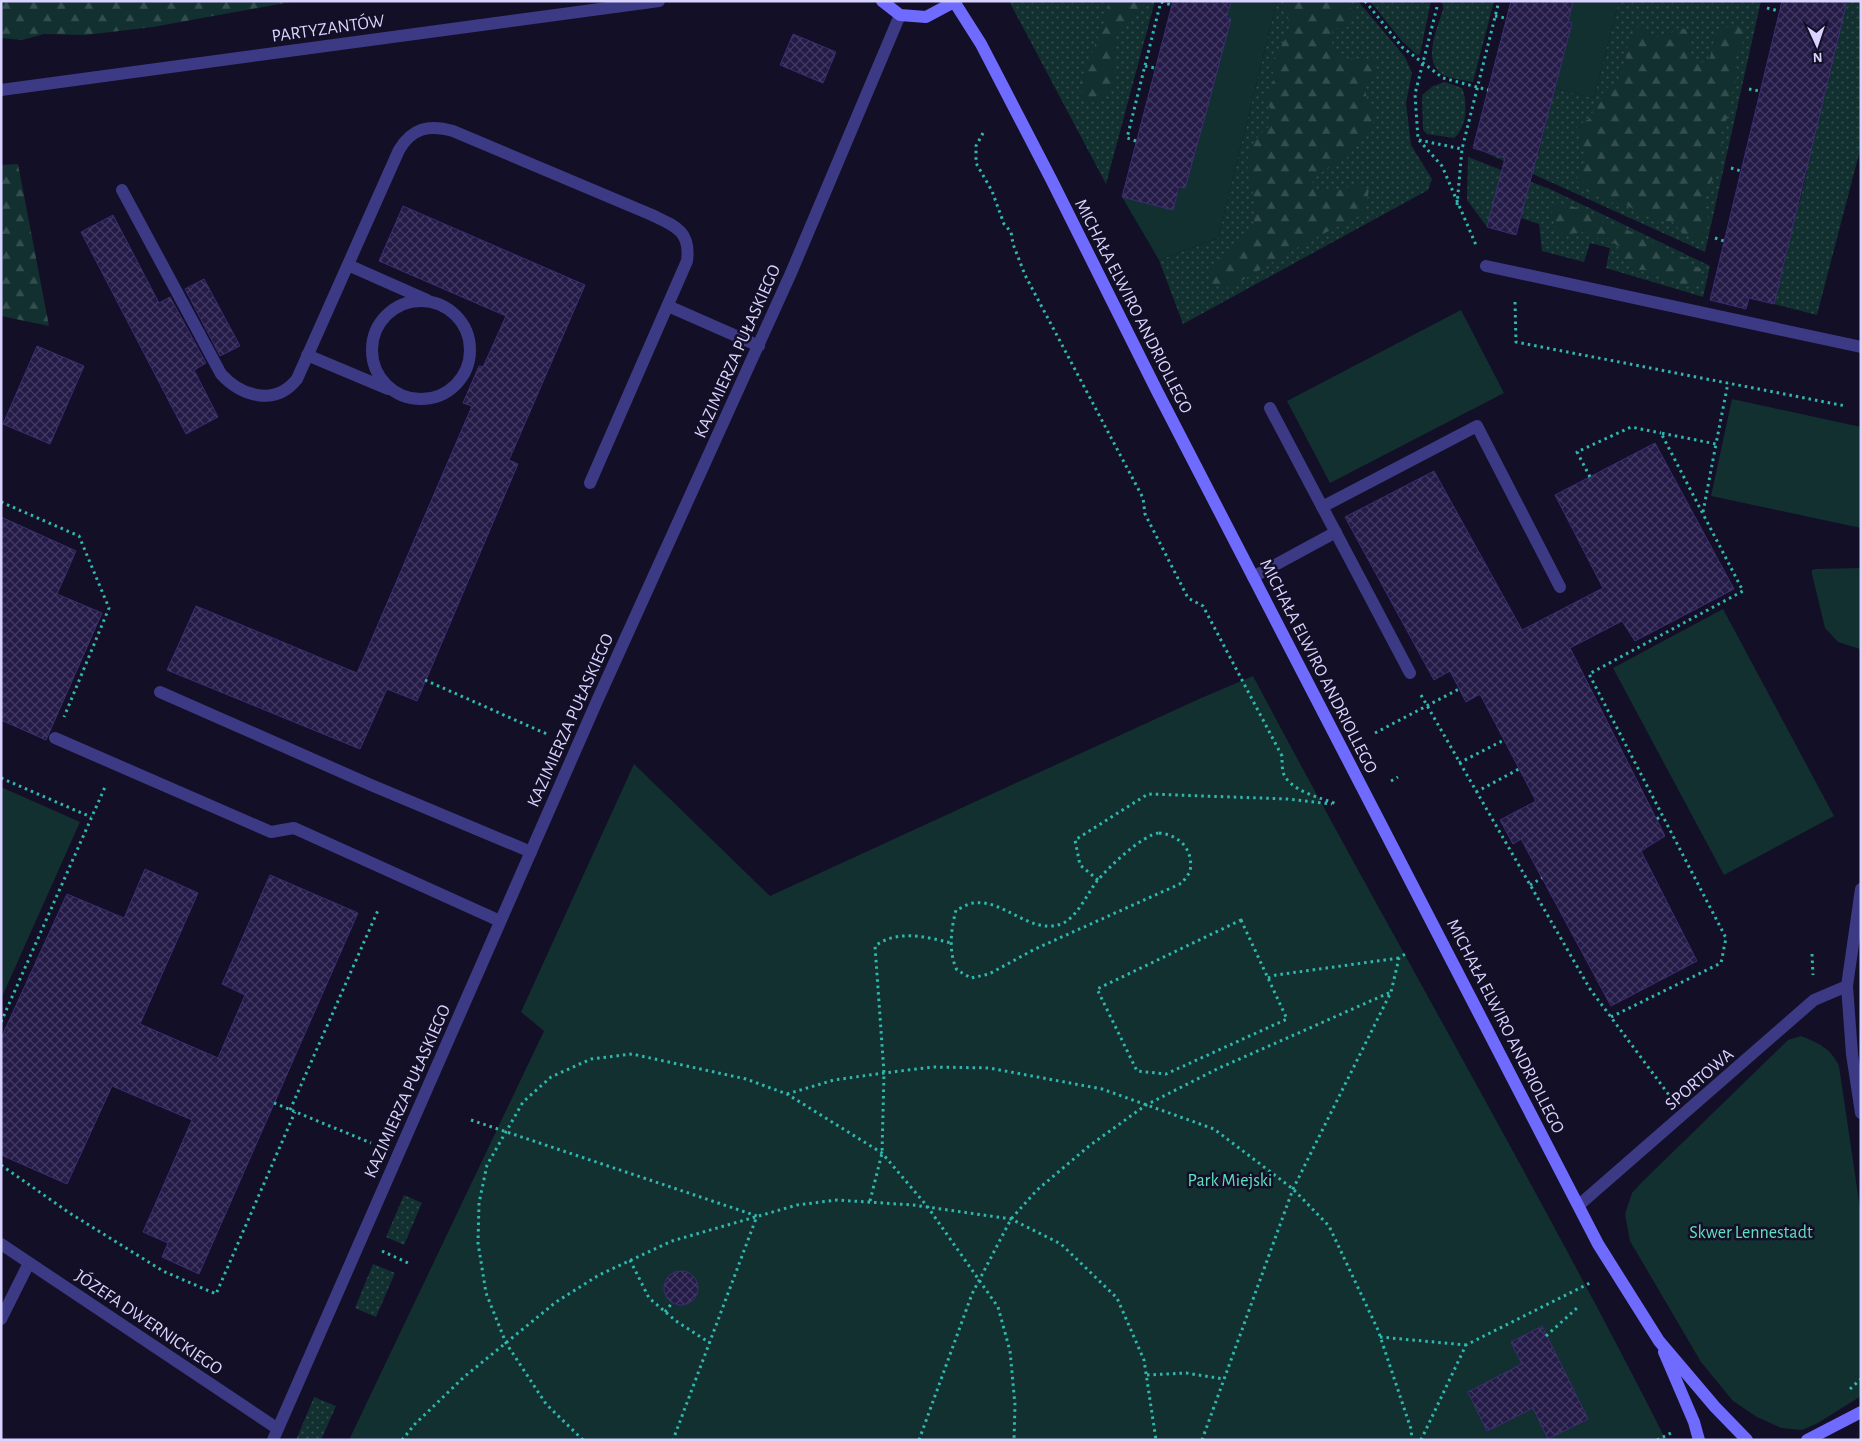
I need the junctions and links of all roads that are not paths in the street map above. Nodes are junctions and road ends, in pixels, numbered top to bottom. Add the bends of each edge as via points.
1 (658, 1) edge
2 (882, 1) edge
3 (956, 2) edge
4 (900, 15) junction
5 (1, 90) edge
6 (122, 190) dead end
7 (348, 265) junction
8 (1486, 266) road end
9 (436, 304) junction
10 (668, 306) junction
11 (759, 346) junction
12 (1861, 347) edge
13 (307, 355) junction
14 (399, 394) junction
15 (1270, 408) dead end
16 (590, 483) dead end
17 (1322, 507) junction
18 (1336, 532) junction
19 (1253, 577) junction
20 (1560, 587) dead end
21 (1410, 673) road end
22 (160, 692) dead end
23 (55, 738) road end
24 (531, 852) junction
25 (1861, 889) edge
26 (500, 921) junction
27 (1847, 986) junction
28 (1861, 1113) edge
29 (1579, 1205) junction
30 (1, 1244) edge
31 (30, 1262) junction
32 (1, 1319) edge
33 (1659, 1341) junction
34 (1861, 1412) edge
35 (276, 1434) edge
36 (1699, 1440) edge
37 (1746, 1440) edge
38 (1807, 1440) edge

1 - 5 street, PARTYZANTÓW
2 - 4 street
3 - 4 street via 926,17
3 - 19 street, MICHAŁA ELWIRO ANDRIOLLEGO via 985,52
4 - 11 street, KAZIMIERZA PUŁASKIEGO
6 - 13 street via 220,374 228,382 253,395 279,393 287,390 297,379
7 - 9 street
7 - 10 street via 405,140 421,129 443,128 652,215 680,230 686,240 687,261
7 - 13 street
8 - 12 street
9 - 14 street via 420,302 396,308 375,333 372,349 374,366 386,385
9 - 14 street via 457,318 466,332 470,348 466,371 451,389 437,396 422,399
10 - 11 street
10 - 16 street
11 - 24 street, KAZIMIERZA PUŁASKIEGO
13 - 14 street
15 - 17 street
17 - 18 street
17 - 20 street via 1477,426
18 - 19 street
18 - 21 street
19 - 29 street, MICHAŁA ELWIRO ANDRIOLLEGO
22 - 24 street
23 - 26 street via 271,832 294,828
24 - 26 street, KAZIMIERZA PUŁASKIEGO
25 - 27 street
26 - 35 street, KAZIMIERZA PUŁASKIEGO
27 - 28 street
27 - 29 street, SPORTOWA via 1814,1000
29 - 33 street, MICHAŁA ELWIRO ANDRIOLLEGO via 1598,1244
30 - 31 street, JÓZEFA DWERNICKIEGO
31 - 32 street
31 - 35 street, JÓZEFA DWERNICKIEGO
33 - 36 street, MICHAŁA ELWIRO ANDRIOLLEGO
33 - 37 street, MICHAŁA ELWIRO ANDRIOLLEGO
34 - 38 street

